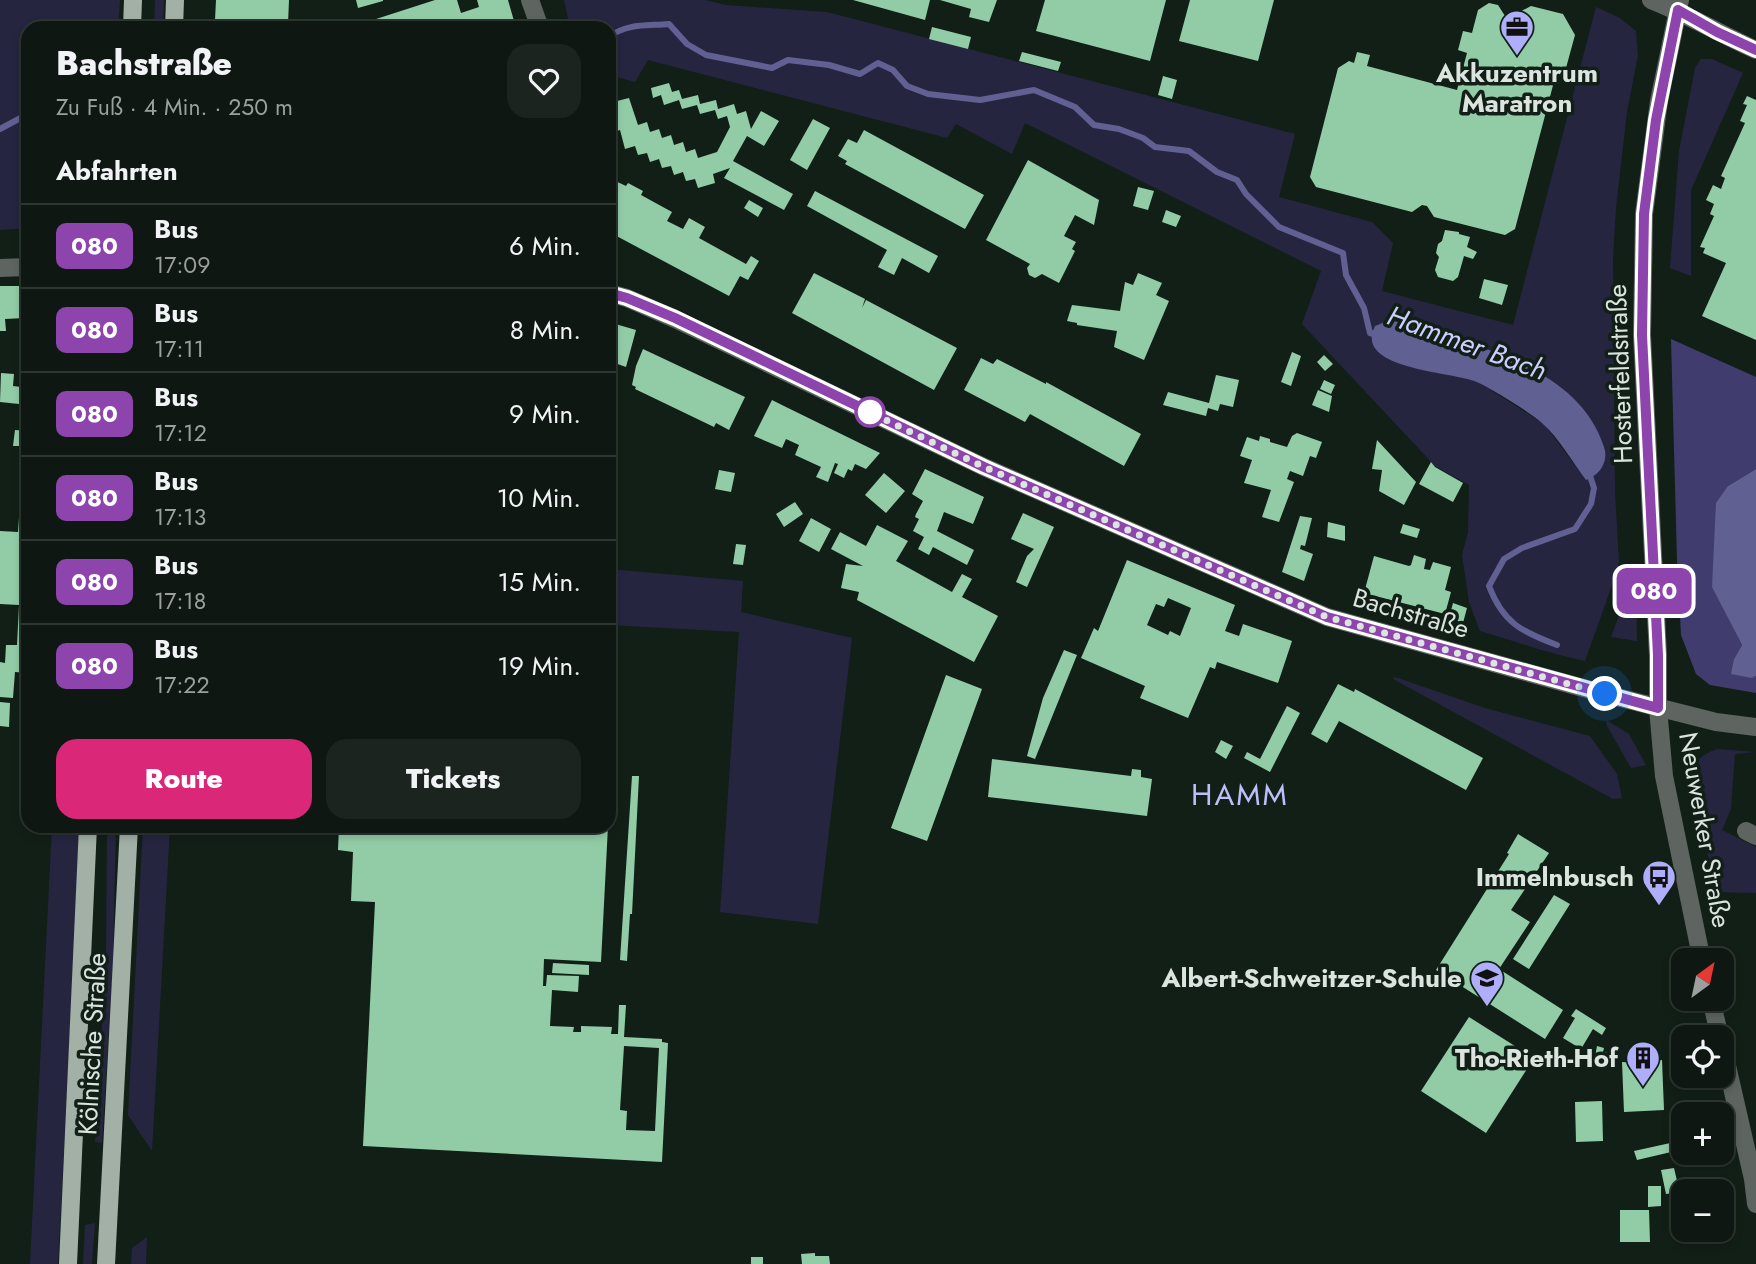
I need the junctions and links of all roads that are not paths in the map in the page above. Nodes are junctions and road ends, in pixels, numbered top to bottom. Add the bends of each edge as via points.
1 (133, 0) edge
2 (175, 0) edge
3 (530, 0) edge
4 (1651, 0) edge
5 (1679, 5) edge
6 (132, 21) edge
7 (174, 21) edge
8 (538, 21) edge
9 (1756, 50) edge
10 (21, 267) edge
11 (0, 268) edge
12 (616, 295) edge
13 (1658, 708) junction
14 (1756, 727) edge
15 (88, 833) edge
16 (129, 833) edge
17 (1699, 948) edge
18 (1732, 1088) edge
19 (1756, 1204) edge
20 (68, 1264) edge
21 (106, 1264) edge

1 - 6 main road
2 - 7 main road
3 - 8 street
4 - 5 street
5 - 9 street via 1717,32
5 - 13 street, Hosterfeldstraße via 1654,126 1644,214 1642,335
10 - 11 street
12 - 13 street, Bachstraße via 675,318 984,467 1327,617
13 - 14 street, Bachstraße
13 - 17 street, Neuwerker Straße via 1664,776
15 - 20 main road, Kölnische Straße
16 - 21 main road, Kölnische Straße
18 - 19 street

